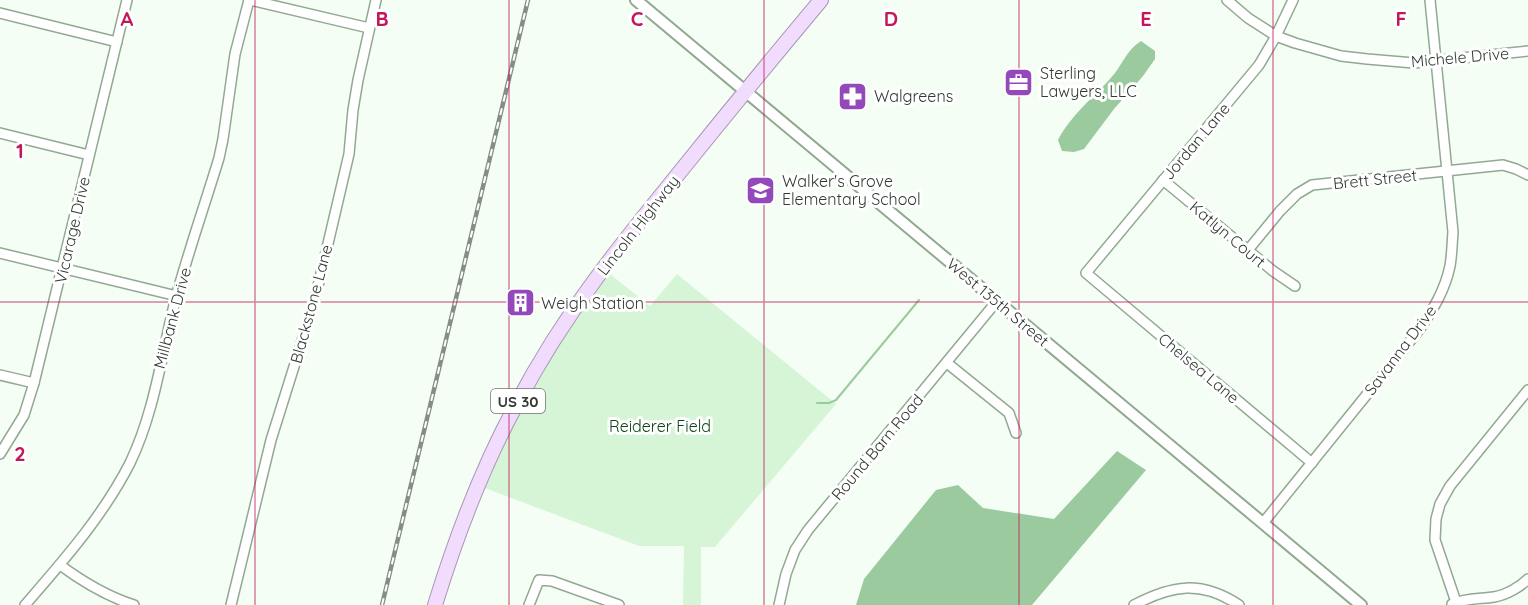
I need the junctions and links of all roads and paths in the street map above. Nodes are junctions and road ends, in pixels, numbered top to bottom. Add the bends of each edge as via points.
1 (127, 0) edge
2 (249, 0) edge
3 (376, 0) edge
4 (636, 0) edge
5 (820, 0) edge
6 (1227, 0) edge
7 (1293, 0) edge
8 (1430, 0) edge
9 (0, 13) edge
10 (369, 28) junction
11 (1276, 36) junction
12 (117, 42) junction
13 (1528, 51) edge
14 (1436, 61) junction
15 (745, 91) junction
16 (0, 133) edge
17 (89, 155) junction
18 (1447, 172) junction
19 (1528, 175) edge
20 (1163, 180) junction
21 (1248, 250) junction
22 (0, 253) edge
23 (63, 268) junction
24 (1086, 273) joint
25 (1296, 285) dead end
26 (177, 296) junction
27 (997, 302) junction
28 (947, 363) junction
29 (0, 375) edge
30 (34, 383) junction
31 (1528, 390) edge
32 (1016, 433) dead end
33 (0, 454) edge
34 (1312, 463) junction
35 (1263, 523) junction
36 (60, 565) junction
37 (1528, 579) edge
38 (1453, 604) edge
39 (26, 605) edge
40 (134, 605) edge
41 (231, 605) edge
42 (435, 605) edge
43 (528, 605) edge
44 (619, 605) edge
45 (779, 605) edge
46 (1134, 605) edge
47 (1239, 605) edge
48 (1361, 605) edge

1 - 12 street, Vicarage Drive
2 - 10 street
2 - 26 street, Millbank Drive via 235,54 223,140
3 - 10 street, Blackstone Lane
4 - 15 street, West 135th Street
5 - 15 main road, Lincoln Highway / US 30
6 - 11 street, Michele Drive
7 - 11 street, Jordan Lane
8 - 14 street, Savanna Drive
9 - 12 street
10 - 41 street, Blackstone Lane via 349,154 334,218 308,322 271,440
11 - 14 street, Michele Drive via 1341,56 1414,63
11 - 20 street, Jordan Lane via 1259,64
12 - 17 street, Vicarage Drive
13 - 14 street, Michele Drive
14 - 18 street, Savanna Drive
15 - 27 street, West 135th Street
15 - 42 main road, Lincoln Highway / US 30 via 609,261 557,336 487,463
16 - 17 street
17 - 23 street, Vicarage Drive
18 - 19 street, Brett Street via 1503,165
18 - 21 street, Brett Street via 1312,185 1280,211
18 - 34 street, Savanna Drive via 1453,232 1443,290 1432,312
20 - 21 street, Katlyn Court
20 - 24 street, Jordan Lane
21 - 25 street, Katlyn Court
22 - 23 street
23 - 26 street
23 - 30 street, Vicarage Drive
24 - 34 street, Chelsea Lane
26 - 36 street, Millbank Drive via 151,403 131,461 94,522
27 - 28 street, Round Barn Road
27 - 35 street, West 135th Street
28 - 32 street via 1009,413
28 - 45 street, Round Barn Road via 808,530 795,550
29 - 30 street
30 - 33 street, Vicarage Drive via 24,415
31 - 38 street via 1450,486 1440,504 1435,540
34 - 35 street, Savanna Drive
35 - 48 street, West 135th Street
36 - 39 street, Millbank Drive
36 - 40 street via 109,596
37 - 38 street via 1498,596
43 - 44 street via 539,579
46 - 47 street via 1174,589 1197,588

